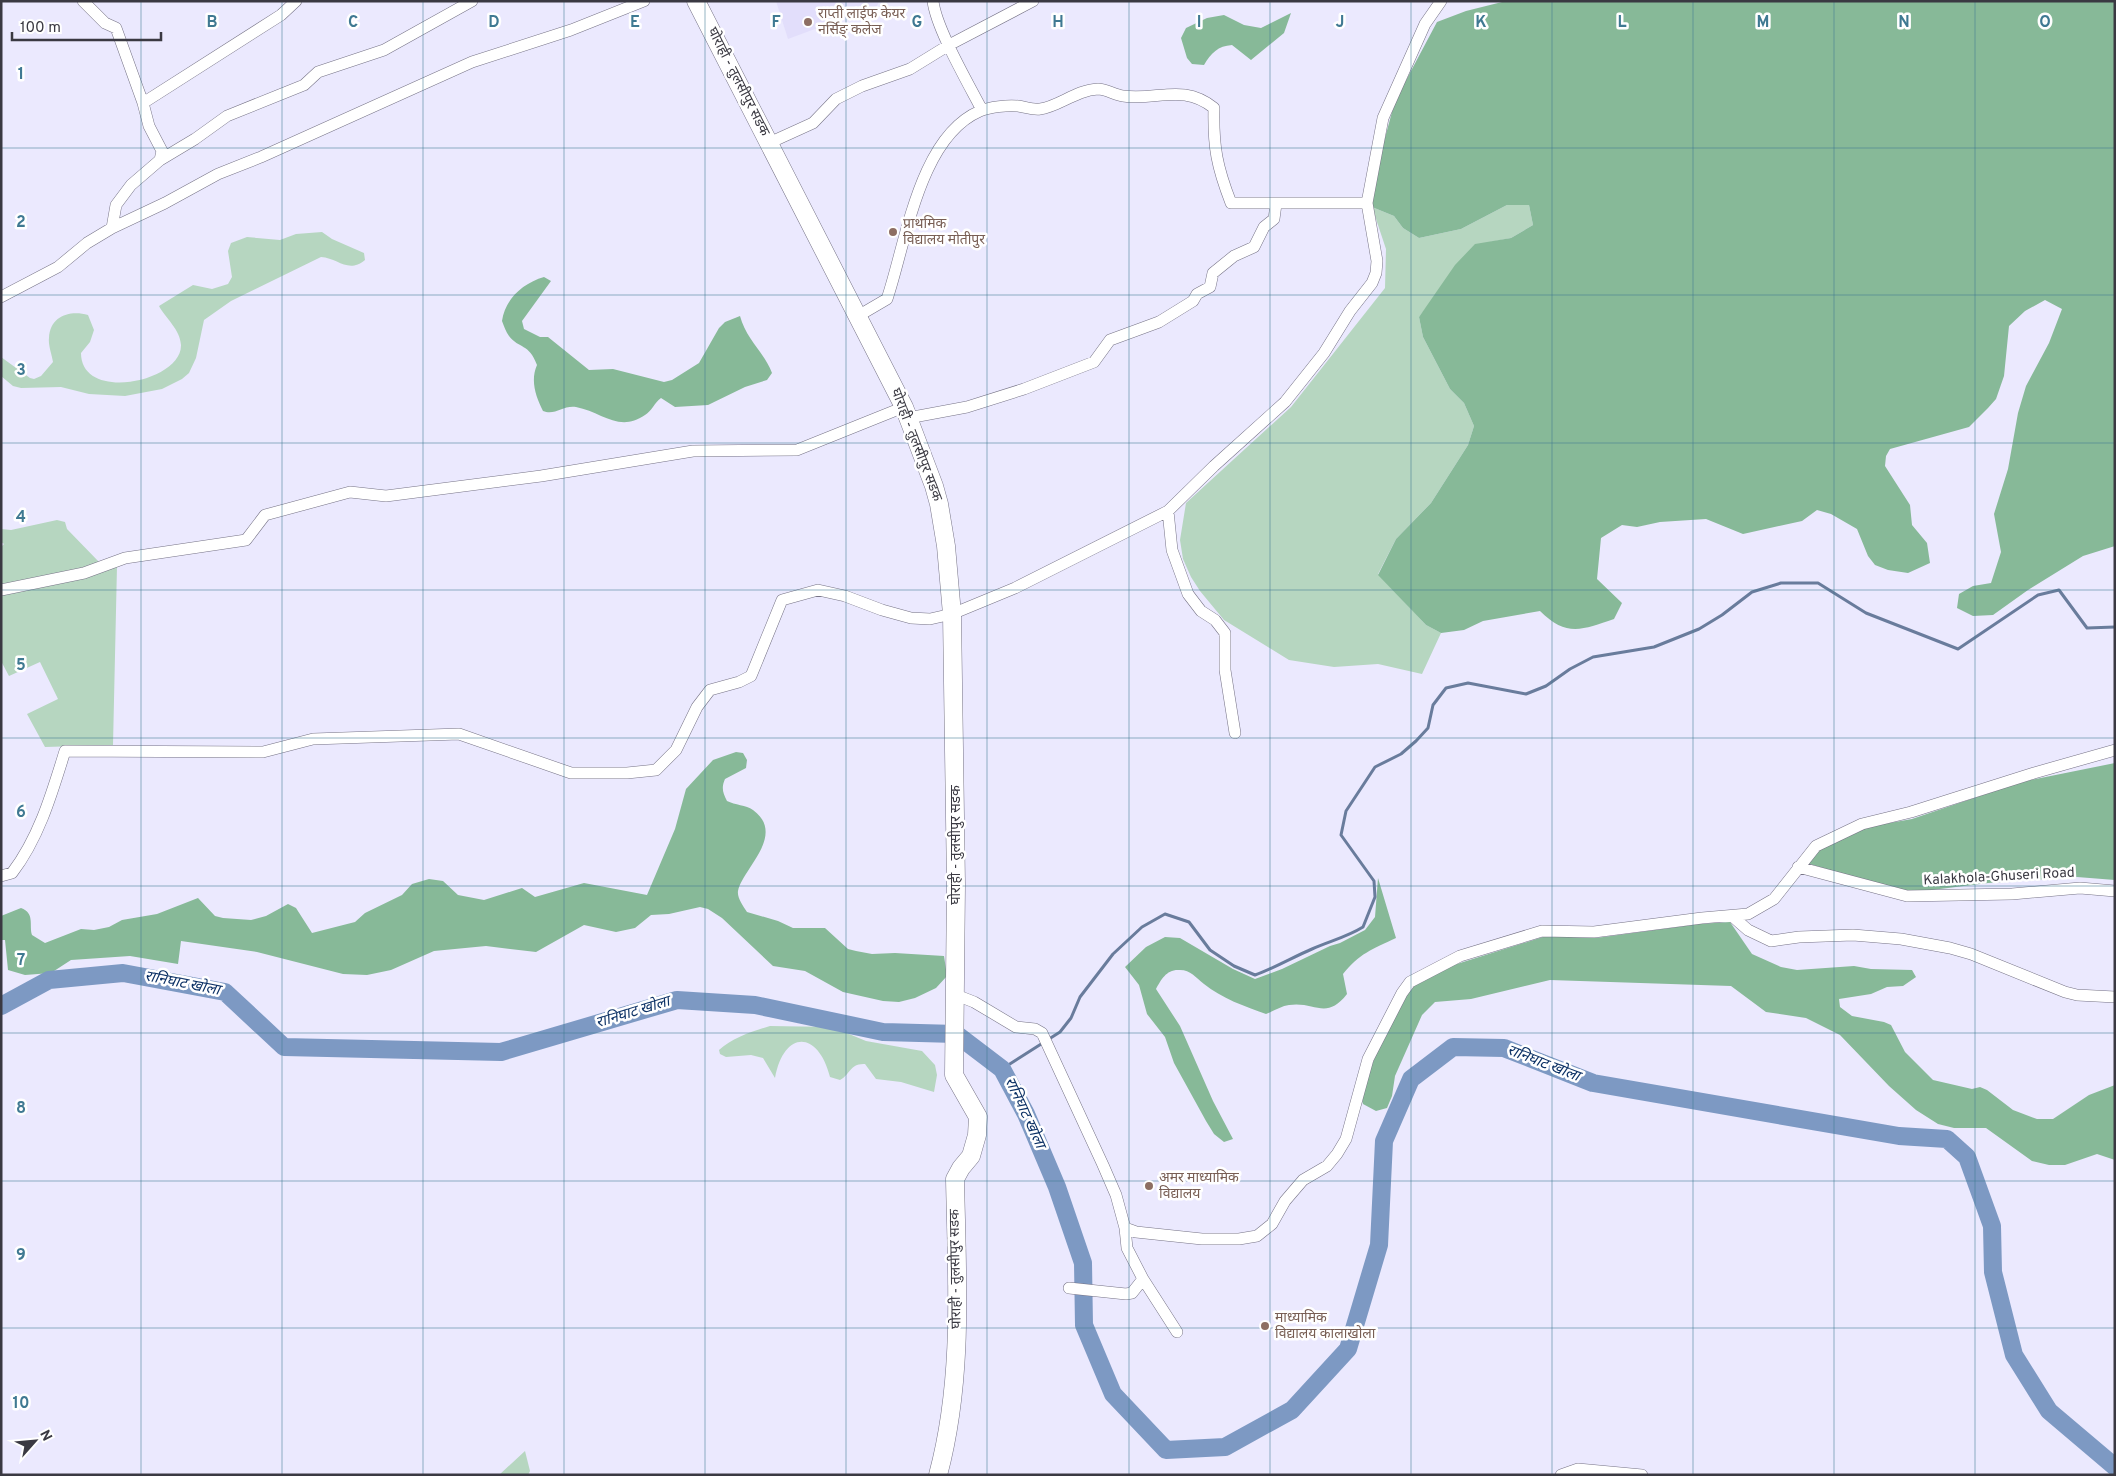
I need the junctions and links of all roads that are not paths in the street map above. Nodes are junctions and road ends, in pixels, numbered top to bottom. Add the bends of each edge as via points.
1 (83, 1) edge
2 (296, 1) edge
3 (472, 1) edge
4 (644, 1) edge
5 (696, 1) edge
6 (933, 1) edge
7 (1033, 1) edge
8 (1441, 1) edge
9 (950, 45) junction
10 (143, 103) junction
11 (982, 110) junction
12 (769, 143) junction
13 (160, 160) junction
14 (1367, 203) junction
15 (1276, 204) junction
16 (112, 228) junction
17 (1, 297) edge
18 (858, 316) junction
19 (906, 413) junction
20 (1168, 511) junction
21 (1, 590) edge
22 (952, 614) junction
23 (1235, 733) dead end
24 (2115, 750) edge
25 (1798, 867) junction
26 (1, 876) edge
27 (2115, 891) edge
28 (1732, 916) junction
29 (956, 996) junction
30 (2115, 997) edge
31 (1124, 1228) junction
32 (1142, 1279) junction
33 (1069, 1288) dead end
34 (1178, 1332) dead end
35 (938, 1475) edge
36 (1561, 1475) edge
37 (1642, 1475) edge

1 - 10 street via 105,23 116,28
2 - 10 street via 281,15
3 - 13 street via 384,50 318,72 304,85 227,116
4 - 16 street via 571,30 472,62 218,174
5 - 12 main road, घोराही - तुलसीपुर सडक
6 - 9 street
7 - 9 street
8 - 14 street via 1425,24 1383,118
9 - 11 street
9 - 12 street via 910,69 836,99 813,123
10 - 13 street via 149,126 162,151
11 - 15 street via 1016,106 1041,109 1079,93 1099,89 1124,96 1177,94 1201,97 1214,108 1218,170 1231,203
11 - 18 street via 953,130 930,165 911,210 887,299
12 - 18 main road, घोराही - तुलसीपुर सडक
13 - 16 street via 131,185 116,205
14 - 15 street
14 - 20 street via 1377,261 1372,283 1324,353 1285,402
15 - 19 street via 1274,220 1264,227 1254,247 1234,256 1213,273 1210,287 1159,322 1110,340 1094,362 968,407
16 - 17 street via 58,267
18 - 19 main road, घोराही - तुलसीपुर सडक
19 - 21 street via 797,450 693,451 541,476 386,496 350,492 265,515 246,540 125,558 84,573
19 - 22 main road, घोराही - तुलसीपुर सडक via 939,504
20 - 22 street via 1015,588
20 - 23 street via 1172,550 1188,594 1201,611 1225,632 1225,670
22 - 26 street via 930,619 912,618 818,590 782,600 751,676 710,690 697,707 676,750 656,770 627,774 571,773 460,734 313,739 263,752 65,751 34,838 12,873
22 - 29 main road, घोराही - तुलसीपुर सडक
24 - 25 street via 1912,812 1862,824 1816,846
25 - 27 street, Kalakhola-Ghuseri Road via 1907,896 2012,894 2080,888
25 - 28 street via 1774,899 1748,914
28 - 30 street via 1748,930 1771,941 1828,934 1901,939 1971,954 2065,992
28 - 31 street via 1594,932 1542,931 1460,956 1427,972 1410,982 1402,993 1368,1059 1346,1139 1337,1154 1327,1166 1303,1180 1285,1201 1272,1224 1257,1236 1202,1240
29 - 31 street via 974,1002 1016,1027 1042,1033 1116,1195
29 - 35 main road, घोराही - तुलसीपुर सडक via 954,1075 978,1117 971,1156 955,1179 957,1345 949,1434
31 - 32 street via 1127,1248
32 - 33 street via 1132,1293 1126,1294
32 - 34 street
36 - 37 street via 1578,1470

